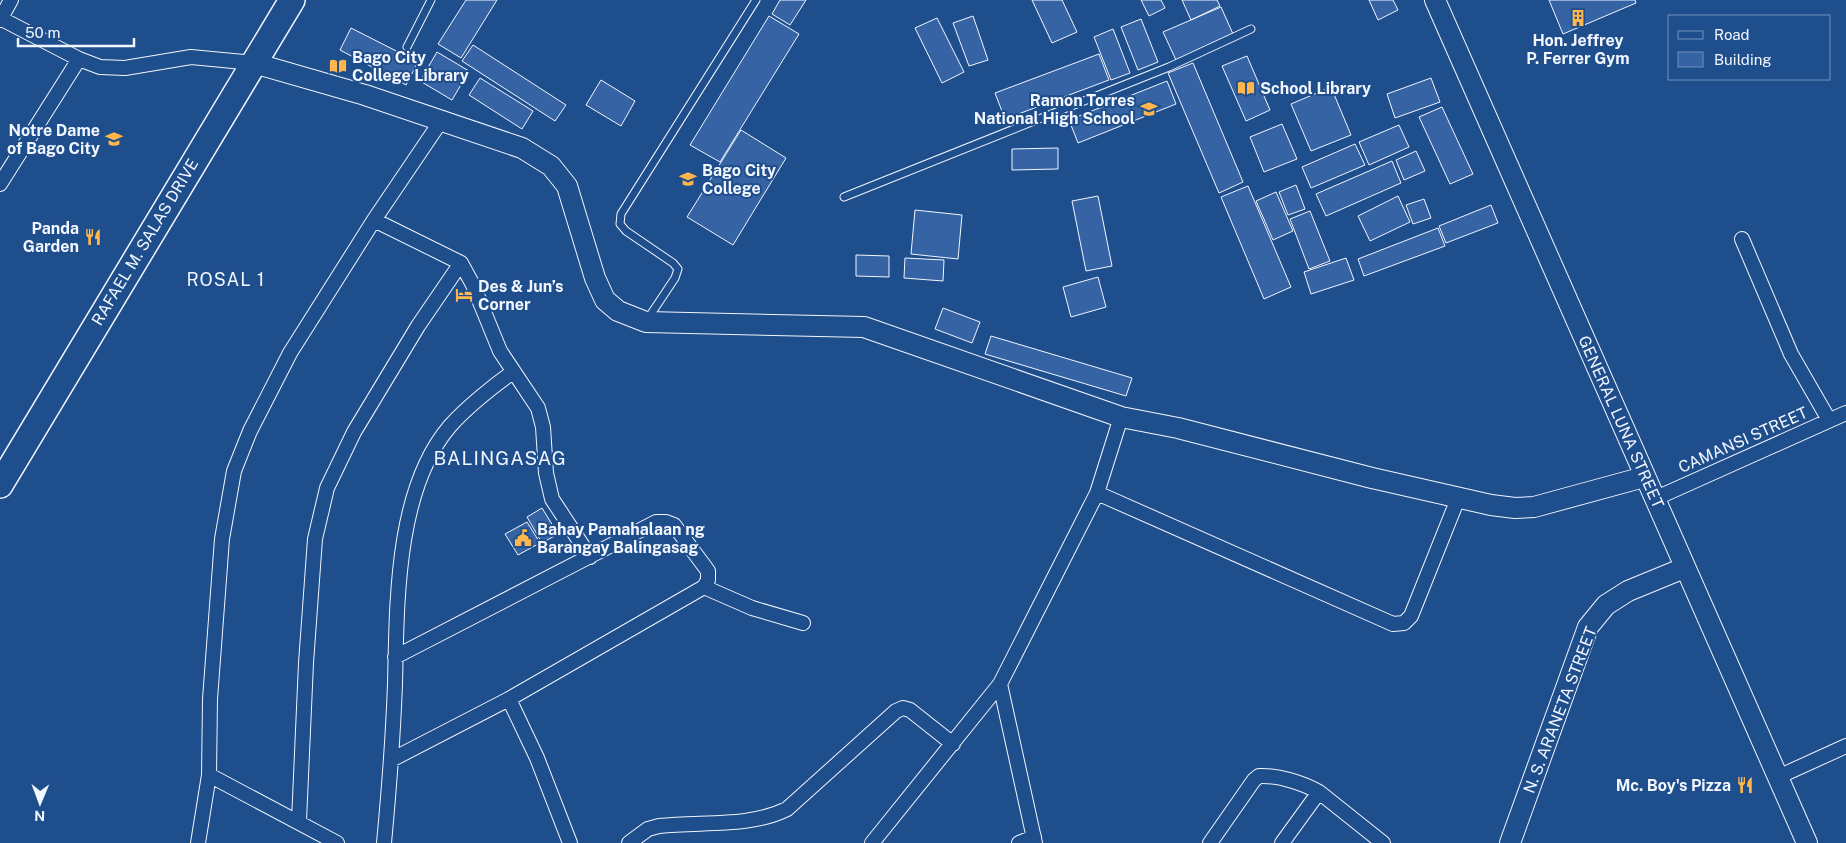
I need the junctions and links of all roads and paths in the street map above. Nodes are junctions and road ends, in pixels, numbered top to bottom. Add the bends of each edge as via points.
1 (11, 0) edge
2 (292, 0) edge
3 (432, 0) edge
4 (756, 0) edge
5 (1435, 0) edge
6 (0, 19) edge
7 (1251, 29) dead end
8 (407, 47) dead end
9 (79, 59) junction
10 (254, 63) junction
11 (441, 121) junction
12 (0, 184) edge
13 (844, 197) dead end
14 (374, 220) junction
15 (1742, 239) dead end
16 (461, 263) junction
17 (646, 322) junction
18 (513, 372) junction
19 (1846, 413) edge
20 (1120, 417) junction
21 (1829, 420) junction
22 (1644, 477) junction
23 (0, 484) edge
24 (1097, 493) junction
25 (1459, 496) junction
26 (1654, 499) junction
27 (590, 557) junction
28 (1684, 568) junction
29 (704, 587) junction
30 (803, 623) dead end
31 (396, 657) junction
32 (1000, 684) junction
33 (509, 699) junction
34 (954, 744) junction
35 (1846, 746) edge
36 (391, 760) junction
37 (209, 775) junction
38 (1778, 777) junction
39 (1319, 792) junction
40 (299, 821) junction
41 (1035, 840) edge
42 (198, 843) edge
43 (337, 843) edge
44 (384, 843) edge
45 (570, 843) edge
46 (629, 843) edge
47 (872, 843) edge
48 (1019, 843) edge
49 (1210, 843) edge
50 (1282, 843) edge
51 (1383, 843) edge
52 (1510, 843) edge
53 (1807, 843) edge

1 - 6 street
2 - 10 highway, RAFAEL M. SALAS DRIVE
3 - 8 lane
4 - 17 lane via 621,214 620,224 626,231 673,262 678,269
5 - 22 street, GENERAL LUNA STREET
6 - 9 street
7 - 13 lane via 1169,67
9 - 10 street via 100,67 125,68 191,57
9 - 12 street
10 - 11 street
10 - 23 highway, RAFAEL M. SALAS DRIVE
11 - 14 street
11 - 17 street via 522,148 551,166 567,186 595,278 605,300 618,311
14 - 16 street
14 - 37 street via 290,353 250,430 234,471 222,539 210,699
15 - 21 street via 1791,354
16 - 18 street via 474,285 500,351
16 - 40 street via 418,326 354,432 327,488 315,539
17 - 20 street via 864,327
18 - 27 street via 538,408 552,499
18 - 31 street via 450,427 429,461 413,500 402,548
19 - 21 street, CAMANSI STREET
20 - 24 street
20 - 25 street
21 - 26 street, CAMANSI STREET
22 - 25 street via 1534,507 1499,506
22 - 26 street, GENERAL LUNA STREET
24 - 25 street via 1393,624 1404,624 1411,616
24 - 32 street
26 - 28 street, GENERAL LUNA STREET
27 - 29 street via 656,522 666,522 674,525 708,572
27 - 31 street
28 - 38 street, GENERAL LUNA STREET
28 - 52 street, N. S. ARANETA STREET via 1628,591 1606,605 1588,627
29 - 30 street via 752,608
29 - 33 street
31 - 36 street
32 - 34 street
32 - 41 street
33 - 36 street
33 - 45 street via 537,758
34 - 46 street via 903,708 787,809 773,816 659,826 648,829
34 - 47 street
35 - 38 street
36 - 44 street
37 - 40 street
37 - 42 street
38 - 53 street, GENERAL LUNA STREET
39 - 49 street via 1268,775 1259,776
39 - 50 street
39 - 51 street
40 - 43 street
41 - 48 street

